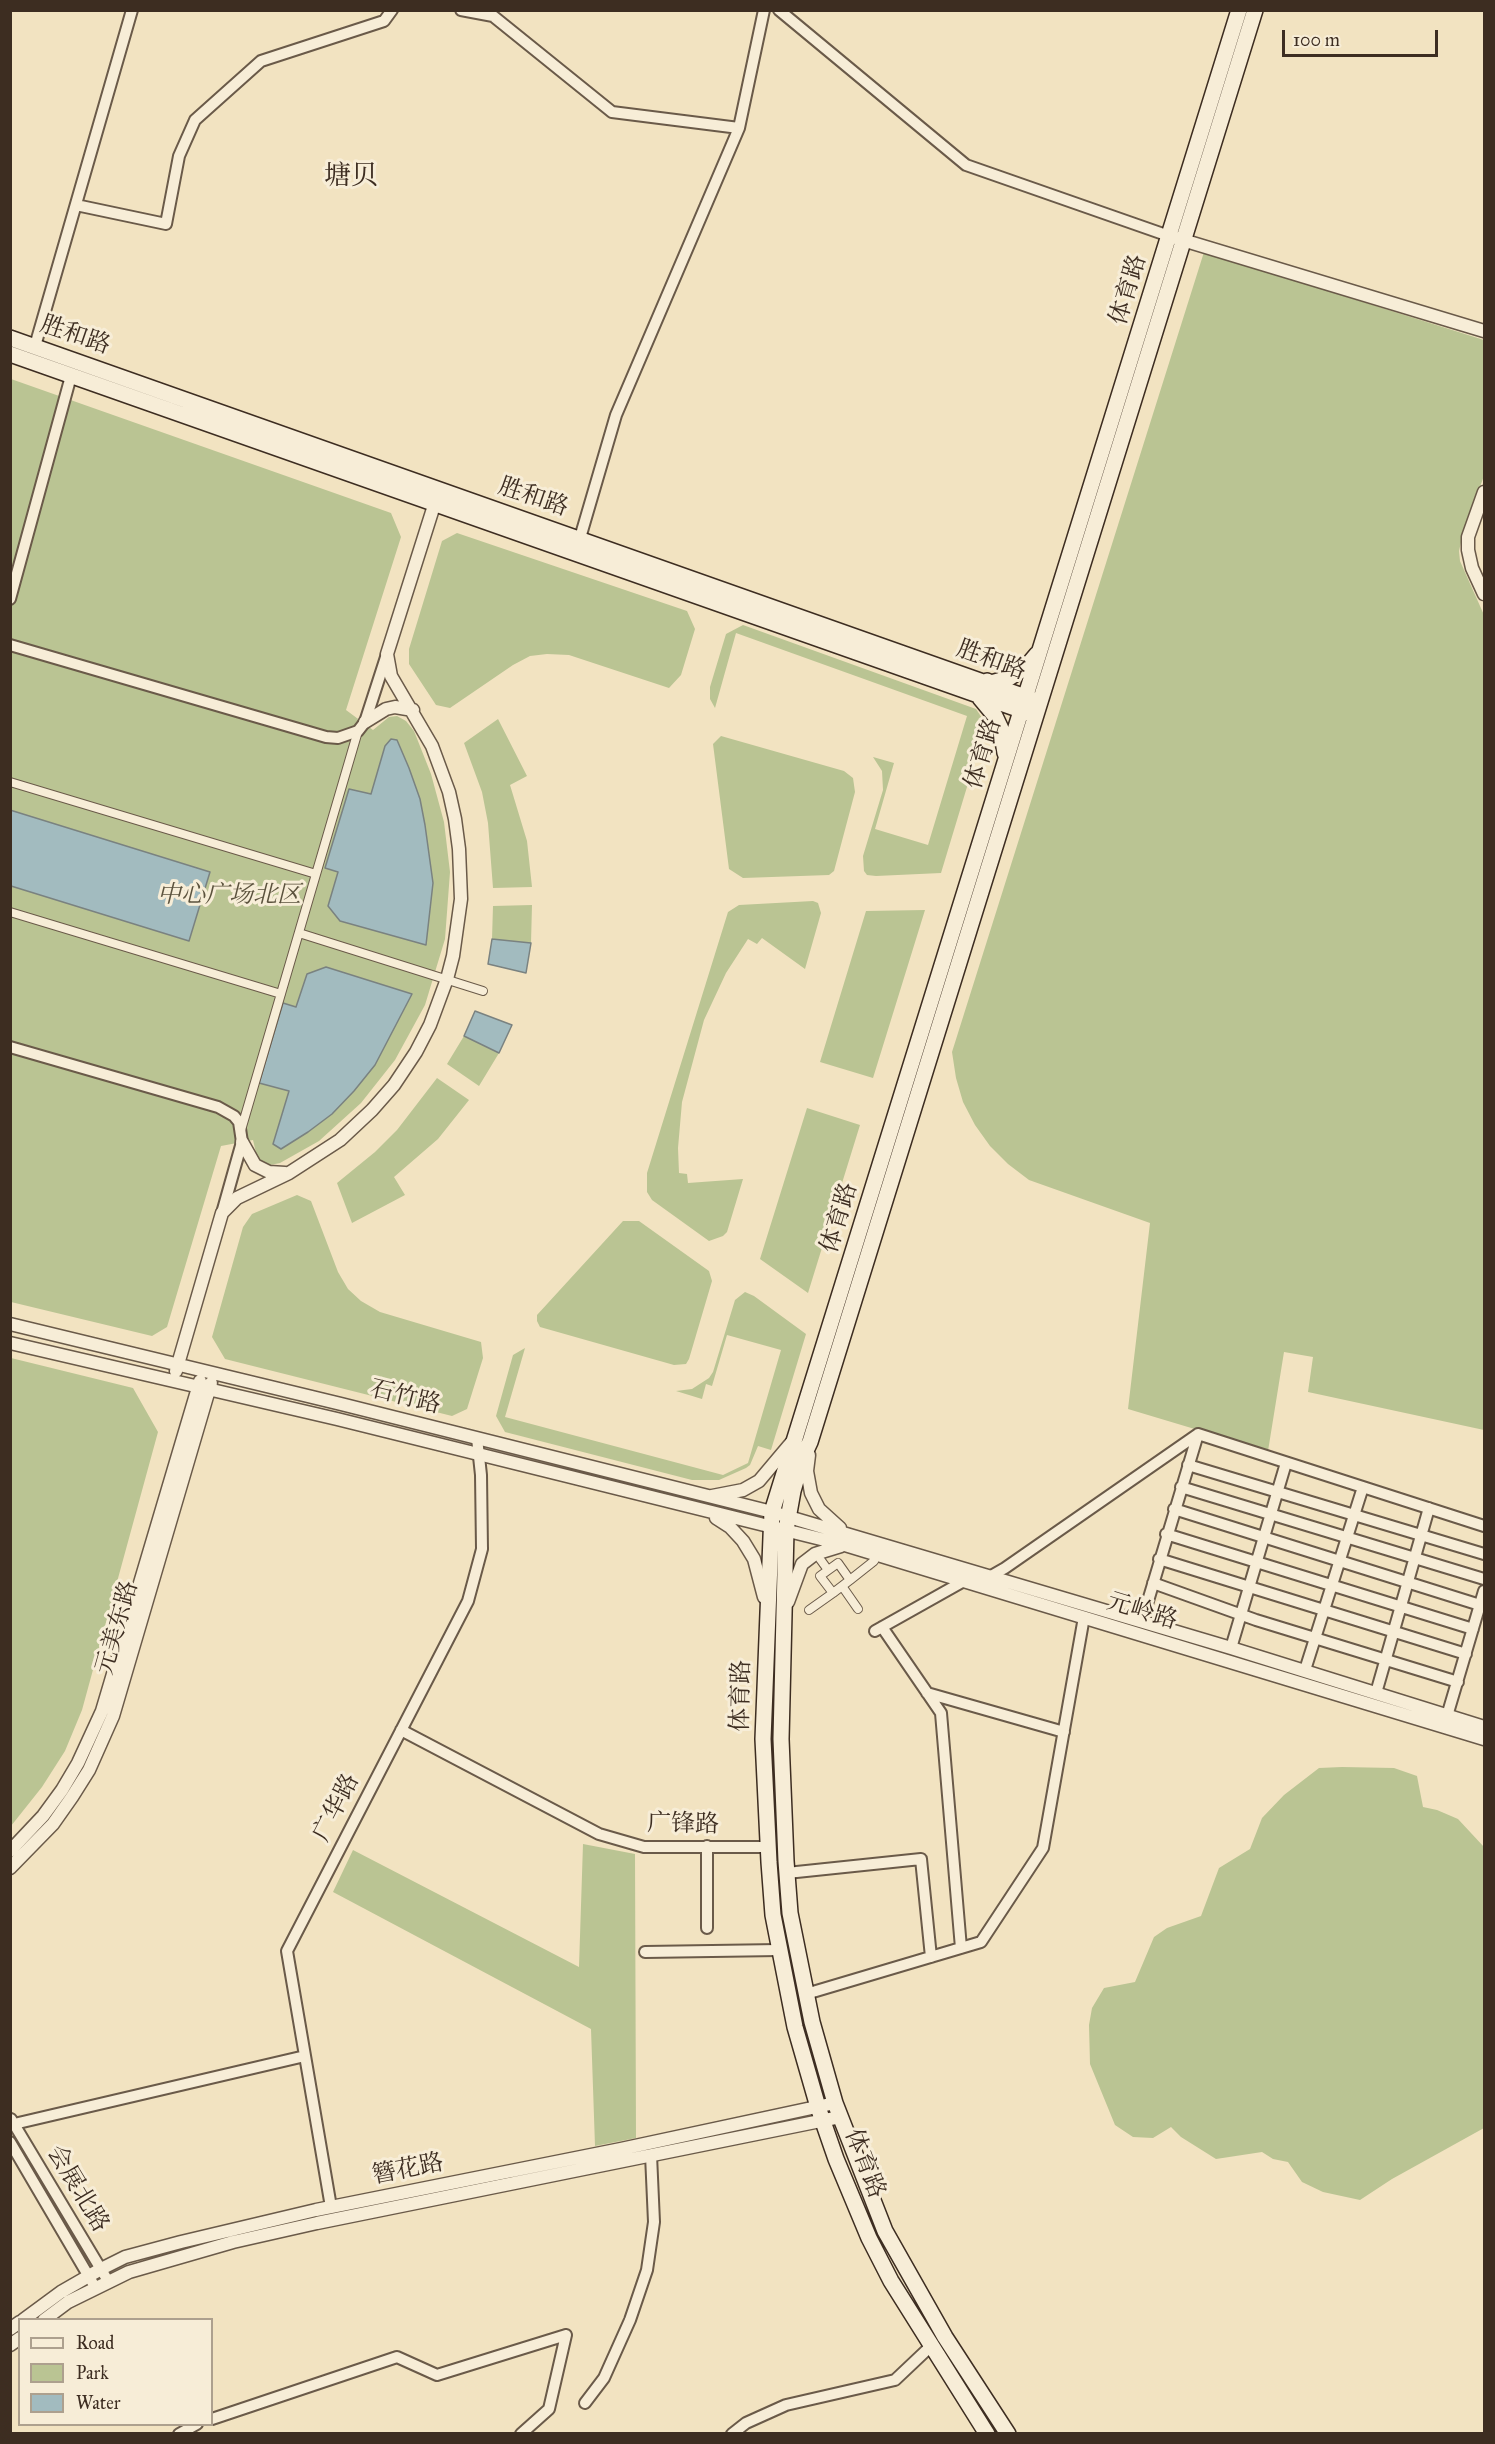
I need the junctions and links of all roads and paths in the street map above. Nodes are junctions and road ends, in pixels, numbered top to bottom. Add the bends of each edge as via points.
1 (132, 10) edge
2 (392, 10) edge
3 (461, 10) edge
4 (764, 10) edge
5 (779, 10) edge
6 (1239, 10) edge
7 (1255, 10) edge
8 (739, 128) junction
9 (76, 206) junction
10 (1176, 238) junction
11 (1485, 331) edge
12 (10, 338) edge
13 (35, 346) junction
14 (10, 354) edge
15 (71, 376) junction
16 (439, 489) junction
17 (1485, 492) edge
18 (434, 504) junction
19 (580, 538) junction
20 (1485, 594) edge
21 (10, 599) edge
22 (1042, 644) junction
23 (10, 645) edge
24 (387, 654) junction
25 (982, 680) junction
26 (978, 696) junction
27 (1031, 706) junction
28 (413, 710) junction
29 (362, 726) junction
30 (1003, 769) junction
31 (10, 782) edge
32 (316, 874) junction
33 (10, 912) edge
34 (298, 933) junction
35 (447, 979) junction
36 (483, 991) dead end
37 (281, 994) junction
38 (10, 1047) edge
39 (241, 1136) junction
40 (290, 1173) junction
41 (222, 1213) junction
42 (10, 1324) edge
43 (10, 1343) edge
44 (178, 1366) junction
45 (208, 1373) junction
46 (174, 1381) junction
47 (204, 1388) junction
48 (1198, 1434) junction
49 (477, 1438) junction
50 (802, 1440) junction
51 (478, 1456) junction
52 (1286, 1463) junction
53 (1188, 1465) junction
54 (1182, 1487) junction
55 (1363, 1487) junction
56 (1277, 1492) junction
57 (705, 1497) junction
58 (1429, 1508) junction
59 (1174, 1509) junction
60 (704, 1510) junction
61 (1271, 1514) junction
62 (1354, 1515) junction
63 (779, 1521) junction
64 (1485, 1526) edge
65 (1166, 1534) junction
66 (1421, 1535) junction
67 (1347, 1537) junction
68 (1263, 1538) junction
69 (846, 1539) junction
70 (1485, 1554) edge
71 (1415, 1558) junction
72 (820, 1559) dead end
73 (1159, 1560) junction
74 (873, 1561) dead end
75 (1340, 1561) junction
76 (1256, 1562) junction
77 (828, 1570) junction
78 (991, 1576) junction
79 (1485, 1579) edge
80 (850, 1580) junction
81 (964, 1581) junction
82 (1153, 1583) junction
83 (1408, 1583) junction
84 (1332, 1585) junction
85 (842, 1586) junction
86 (1248, 1587) junction
87 (1485, 1591) edge
88 (832, 1593) junction
89 (1480, 1605) junction
90 (1401, 1606) junction
91 (858, 1609) dead end
92 (809, 1610) dead end
93 (1324, 1610) junction
94 (1240, 1614) junction
95 (767, 1617) junction
96 (784, 1617) junction
97 (1084, 1617) junction
98 (1142, 1621) junction
99 (1473, 1629) junction
100 (1394, 1631) junction
101 (1316, 1638) junction
102 (1231, 1648) junction
103 (1466, 1654) junction
104 (1386, 1659) junction
105 (1305, 1670) junction
106 (1458, 1682) junction
107 (927, 1693) junction
108 (1376, 1693) junction
109 (1447, 1716) junction
110 (1485, 1727) edge
111 (401, 1730) junction
112 (1064, 1732) junction
113 (1485, 1739) edge
114 (707, 1846) junction
115 (768, 1847) junction
116 (10, 1851) edge
117 (10, 1868) edge
118 (787, 1873) junction
119 (707, 1928) dead end
120 (962, 1948) junction
121 (779, 1950) junction
122 (645, 1952) dead end
123 (931, 1957) junction
124 (806, 1994) junction
125 (305, 2056) junction
126 (837, 2110) junction
127 (821, 2114) junction
128 (12, 2121) edge
129 (10, 2142) edge
130 (651, 2155) junction
131 (331, 2207) junction
132 (101, 2269) junction
133 (88, 2275) junction
134 (108, 2281) junction
135 (95, 2287) junction
136 (25, 2318) edge
137 (46, 2318) edge
138 (932, 2345) junction
139 (585, 2403) dead end
140 (213, 2420) edge
141 (193, 2426) edge
142 (179, 2433) edge
143 (521, 2433) edge
144 (732, 2433) edge
145 (987, 2433) edge
146 (1008, 2433) edge

1 - 9 street
2 - 9 street via 384,21 261,61 195,120 179,156 166,224
3 - 8 street via 493,16 612,112
4 - 8 street
5 - 10 street via 966,165
6 - 10 main road, 体育路
7 - 10 main road, 体育路
8 - 19 street via 616,415
9 - 13 street
10 - 11 street
10 - 22 main road, 体育路
10 - 27 main road, 体育路
12 - 13 main road, 胜和路
13 - 16 main road, 胜和路
14 - 15 main road, 胜和路
15 - 18 main road, 胜和路
15 - 21 street
16 - 18 street
16 - 19 main road, 胜和路
17 - 20 street via 1468,537 1472,568
18 - 24 street
18 - 26 main road, 胜和路
19 - 25 main road, 胜和路
22 - 25 main road via 1018,673 991,683
22 - 27 main road, 体育路
23 - 29 street via 327,737 338,738
24 - 28 street via 391,676
24 - 29 street
25 - 27 main road, 胜和路
26 - 27 main road, 胜和路
26 - 30 main road via 1001,729
27 - 30 main road, 体育路
27 - 50 main road, 体育路
28 - 29 street via 386,709
28 - 35 street via 441,769 459,849 461,899
29 - 32 street
30 - 50 main road, 体育路
31 - 32 street
32 - 34 street
33 - 37 street
34 - 35 street
34 - 37 street
35 - 36 street
35 - 40 street via 430,1025 394,1085 340,1140
37 - 39 street
38 - 39 street via 218,1107 234,1116
39 - 40 street via 248,1156 261,1169
39 - 41 street
40 - 41 street via 237,1198
41 - 44 street
42 - 44 street, 石竹路
43 - 46 street, 石竹路
44 - 45 street, 石竹路
44 - 46 street
45 - 47 street, 元美东路
45 - 49 street, 石竹路
46 - 47 street, 石竹路
47 - 51 street, 石竹路
47 - 116 street, 元美东路 via 102,1711 62,1790
47 - 117 street, 元美东路 via 113,1716 72,1797 53,1824
48 - 52 street
48 - 53 street
48 - 78 street
49 - 51 street, 广华路
49 - 57 street, 石竹路
50 - 57 street via 759,1481 743,1490
50 - 63 main road, 体育路 via 803,1457
50 - 69 street via 811,1493 819,1509
51 - 60 street, 石竹路
51 - 111 street, 广华路 via 482,1540 478,1570 468,1601
52 - 55 street
52 - 56 street
53 - 54 street
53 - 56 street
54 - 59 street
54 - 61 street
55 - 58 street
55 - 62 street
56 - 61 street
56 - 62 street
57 - 63 street, 石竹路
58 - 64 street
58 - 66 street
59 - 65 street
59 - 68 street
60 - 63 street, 石竹路
60 - 95 street via 730,1527 754,1559
61 - 67 street
61 - 68 street
62 - 66 street
62 - 67 street
63 - 69 street, 元岭路
63 - 95 main road, 体育路
63 - 96 main road, 体育路
65 - 73 street
65 - 76 street
66 - 70 street
66 - 71 street
67 - 71 street
67 - 75 street
68 - 75 street
68 - 76 street
69 - 78 street, 元岭路
69 - 81 street, 元岭路
69 - 96 street via 802,1564
71 - 79 street
71 - 83 street
72 - 77 street
73 - 82 street
73 - 86 street
74 - 80 street
75 - 83 street
75 - 84 street
76 - 84 street
76 - 86 street
77 - 80 street via 838,1563
77 - 88 street via 820,1576
78 - 98 street, 元岭路
80 - 85 street
81 - 97 street, 元岭路
81 - 107 street via 879,1629
82 - 94 street
82 - 98 street
83 - 89 street
83 - 90 street
84 - 90 street
84 - 93 street
85 - 88 street
85 - 91 street
86 - 93 street
86 - 94 street
87 - 89 street
88 - 92 street
89 - 99 street
90 - 99 street
90 - 100 street
93 - 100 street
93 - 101 street
94 - 101 street
94 - 102 street
95 - 115 main road, 体育路 via 763,1738
96 - 118 main road, 体育路 via 781,1738
97 - 112 street
97 - 113 street, 元岭路
98 - 102 street, 元岭路
99 - 103 street
100 - 103 street
100 - 104 street
101 - 104 street
101 - 105 street
102 - 105 street, 元岭路
103 - 106 street
104 - 106 street
104 - 108 street
105 - 108 street, 元岭路
106 - 109 street
107 - 112 street
107 - 120 street via 941,1713
108 - 109 street, 元岭路
109 - 110 street, 元岭路
111 - 114 street, 广锋路 via 599,1834 644,1847
111 - 125 street, 广华路 via 286,1951
112 - 120 street via 1043,1848 981,1942
114 - 115 street, 广锋路
114 - 119 street
115 - 121 main road, 体育路
118 - 123 street via 921,1859
118 - 124 main road, 体育路 via 790,1913
120 - 123 street
121 - 122 street
121 - 127 main road, 体育路 via 795,2027
123 - 124 street
124 - 126 main road, 体育路
125 - 128 street
125 - 131 street, 广华路
126 - 127 street, 簪花路
126 - 146 main road, 体育路 via 901,2262
127 - 130 street, 簪花路
127 - 131 street, 簪花路
127 - 138 main road, 体育路 via 869,2238
128 - 132 street, 会展北路
129 - 133 street, 会展北路
130 - 134 street, 簪花路 via 306,2225 182,2255
130 - 139 street via 654,2222 647,2270 604,2378
131 - 132 street, 簪花路 via 181,2241 125,2257
132 - 133 street, 簪花路
132 - 134 street, 会展北路
133 - 135 street, 会展北路
133 - 136 street, 簪花路
134 - 135 street, 簪花路
135 - 137 street, 簪花路
138 - 144 street via 896,2380 786,2405
138 - 145 main road, 体育路
140 - 143 street via 397,2357 437,2375 566,2335 549,2409
141 - 142 street

